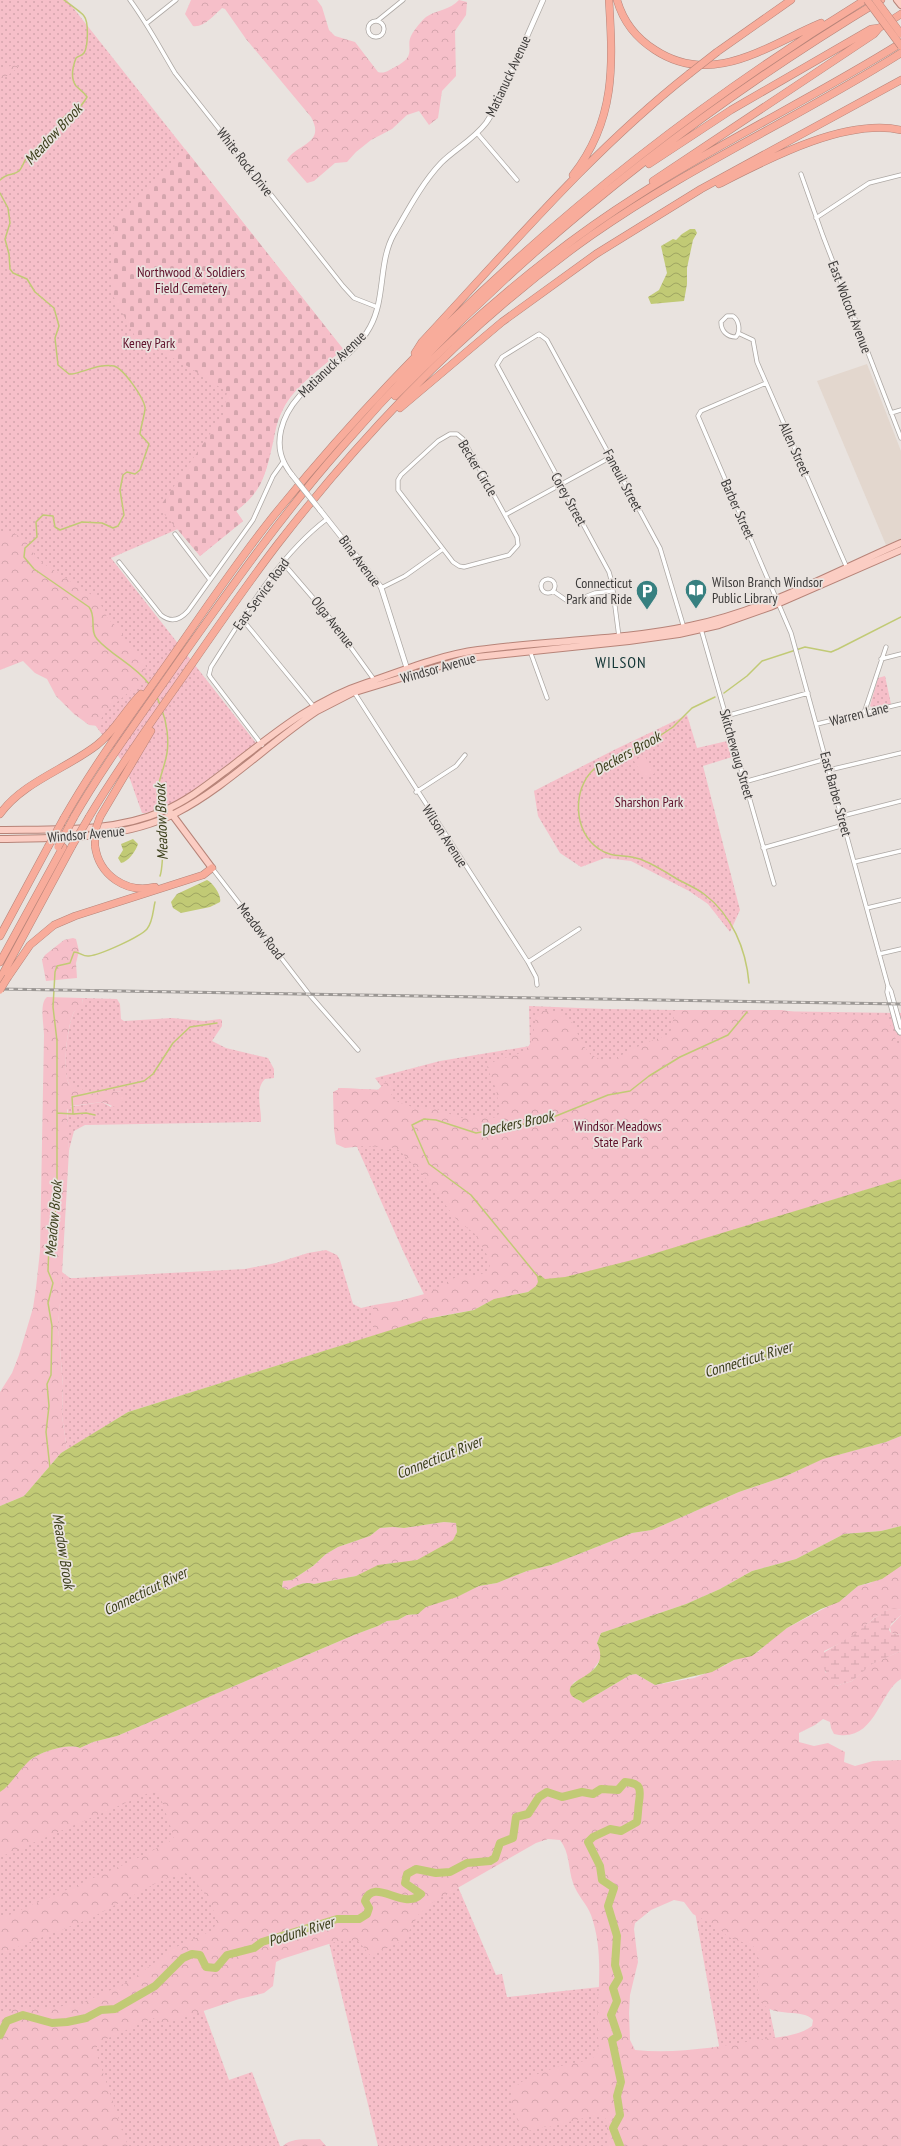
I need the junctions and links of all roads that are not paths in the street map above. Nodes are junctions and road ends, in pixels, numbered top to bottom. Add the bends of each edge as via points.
1 (130, 0) edge
2 (176, 0) edge
3 (403, 0) edge
4 (542, 0) edge
5 (609, 0) edge
6 (616, 0) edge
7 (791, 0) edge
8 (866, 0) edge
9 (876, 0) edge
10 (881, 0) edge
11 (897, 0) edge
12 (901, 5) edge
13 (901, 14) edge
14 (836, 18) junction
15 (377, 21) junction
16 (147, 23) junction
17 (879, 28) junction
18 (901, 34) edge
19 (901, 45) edge
20 (901, 53) edge
21 (901, 80) edge
22 (901, 130) edge
23 (477, 133) junction
24 (801, 174) dead end
25 (901, 175) edge
26 (516, 180) dead end
27 (554, 200) junction
28 (667, 210) junction
29 (605, 217) junction
30 (816, 218) junction
31 (562, 230) junction
32 (377, 307) junction
33 (738, 333) junction
34 (543, 335) joint
35 (411, 361) junction
36 (766, 383) junction
37 (901, 410) edge
38 (892, 413) junction
39 (379, 424) junction
40 (901, 438) edge
41 (611, 457) junction
42 (283, 462) junction
43 (561, 484) junction
44 (505, 514) junction
45 (327, 519) junction
46 (175, 534) dead end
47 (901, 543) edge
48 (443, 549) junction
49 (901, 550) edge
50 (119, 562) dead end
51 (283, 562) junction
52 (848, 570) junction
53 (210, 580) junction
54 (381, 588) junction
55 (553, 591) junction
56 (613, 591) junction
57 (777, 601) junction
58 (242, 619) junction
59 (701, 627) junction
60 (684, 630) junction
61 (620, 640) junction
62 (886, 647) dead end
63 (505, 650) junction
64 (530, 651) junction
65 (901, 654) edge
66 (881, 660) junction
67 (408, 673) junction
68 (170, 677) junction
69 (376, 683) junction
70 (353, 690) junction
71 (808, 693) junction
72 (547, 698) dead end
73 (139, 700) junction
74 (901, 704) edge
75 (315, 709) junction
76 (864, 713) junction
77 (726, 716) junction
78 (817, 724) junction
79 (149, 729) junction
80 (263, 746) junction
81 (901, 753) edge
82 (465, 755) dead end
83 (826, 759) junction
84 (829, 770) junction
85 (744, 782) junction
86 (214, 784) junction
87 (416, 792) junction
88 (901, 801) edge
89 (163, 811) junction
90 (0, 814) edge
91 (173, 815) junction
92 (842, 816) junction
93 (844, 825) junction
94 (0, 830) edge
95 (0, 839) edge
96 (60, 847) junction
97 (763, 848) junction
98 (901, 851) edge
99 (854, 862) junction
100 (212, 868) junction
101 (774, 884) dead end
102 (901, 900) edge
103 (867, 908) junction
104 (579, 928) dead end
105 (0, 936) edge
106 (901, 949) edge
107 (0, 953) edge
108 (879, 954) junction
109 (0, 962) edge
110 (528, 962) junction
111 (3, 977) edge
112 (537, 985) dead end
113 (888, 986) junction
114 (0, 990) edge
115 (901, 1027) edge
116 (901, 1033) edge
117 (358, 1050) dead end

1 - 16 street, White Rock Drive
2 - 16 street
3 - 15 street
4 - 23 street, Matianuck Avenue via 495,107
5 - 27 highway via 612,66 606,110 588,154
6 - 14 highway via 626,21 645,43 670,58 697,65 722,63 751,56
7 - 27 highway, bridge via 689,74 630,125
8 - 14 highway
8 - 19 highway, bridge
9 - 18 highway, bridge
10 - 31 highway via 745,87 652,156
11 - 12 main road
13 - 17 highway
14 - 35 highway via 741,80 617,174 497,277
15 - 15 street via 384,29 382,34 375,37 370,35 368,28 372,22
16 - 32 street, White Rock Drive via 175,73 343,286 354,298
17 - 29 highway via 874,34 661,175
17 - 31 highway via 871,29 713,122 639,172
19 - 29 highway via 672,174
20 - 39 highway via 682,178 590,236 482,323
21 - 28 highway via 723,176
22 - 28 highway via 866,128 825,137 741,173
23 - 26 street
23 - 32 street, Matianuck Avenue via 436,169 394,235 385,257
24 - 30 street, East Wolcott Avenue
25 - 30 street via 869,183
27 - 35 highway via 422,342
28 - 39 highway via 591,257 526,303
29 - 68 highway via 542,262 486,309 371,420 278,531
30 - 38 street, East Wolcott Avenue
31 - 68 highway via 454,329 351,437 256,552
32 - 42 street, Matianuck Avenue via 370,328 361,340 291,406 280,436
33 - 33 street via 735,316 722,320 721,327 726,335 735,337
33 - 36 street, Allen Street via 753,340 756,359
34 - 41 street, Faneuil Street
34 - 43 street, Corey Street via 536,336 497,362
35 - 73 highway via 349,426 276,513
36 - 52 street, Allen Street
36 - 57 street, Barber Street via 698,414
37 - 38 street
38 - 40 street, East Wolcott Avenue
39 - 79 highway via 334,474 277,545 174,689
41 - 43 street
41 - 60 street, Faneuil Street via 660,548
42 - 45 street, Bina Avenue, bridge
42 - 53 street via 273,476 257,514
43 - 44 street
43 - 56 street, Corey Street via 609,572
44 - 48 street, Becker Circle via 517,537 518,545 509,555 464,567 453,562
44 - 48 street, Becker Circle via 463,439 457,434 444,436 398,480 398,490
45 - 51 street, East Service Road
45 - 54 street, Bina Avenue
46 - 53 street
47 - 52 main road, Windsor Avenue
48 - 54 street via 405,576
49 - 52 main road, Windsor Avenue
50 - 53 street via 160,614 168,619 185,614
51 - 58 street, East Service Road
51 - 69 street, Olga Avenue via 326,613
52 - 57 main road, Windsor Avenue
54 - 67 street, Bina Avenue
55 - 55 street via 555,586 552,581 543,581 543,591
55 - 56 street via 572,602 595,593
56 - 61 street, Corey Street
57 - 59 main road, Windsor Avenue
57 - 71 street, East Barber Street via 797,653
58 - 75 street
58 - 80 street, East Service Road via 210,667 210,675
59 - 60 main road, Windsor Avenue
59 - 77 street, Skitchewaug Street
60 - 61 main road, Windsor Avenue
61 - 63 main road, Windsor Avenue
61 - 64 main road, Windsor Avenue
62 - 66 street
63 - 64 main road, Windsor Avenue
63 - 67 main road, Windsor Avenue
64 - 72 street
65 - 66 street
66 - 76 street
67 - 69 main road, Windsor Avenue
68 - 96 highway via 76,817
69 - 70 main road, Windsor Avenue
70 - 75 main road, Windsor Avenue
70 - 87 street, Wilson Avenue
71 - 77 street
71 - 78 street, East Barber Street
73 - 90 highway via 99,743 22,793
73 - 105 highway, bridge via 64,818
74 - 76 street, Warren Lane
75 - 80 main road, Windsor Avenue
76 - 78 street, Warren Lane
77 - 85 street, Skitchewaug Street
78 - 83 street, East Barber Street
79 - 100 highway, bridge via 100,816 95,831 99,862 107,873 132,888 154,887
79 - 111 highway, bridge via 89,817
80 - 86 main road, Windsor Avenue
81 - 84 street
82 - 87 street via 456,766
83 - 84 street, East Barber Street
83 - 85 street
84 - 92 street, East Barber Street
85 - 97 street, Skitchewaug Street
86 - 89 main road, Windsor Avenue
86 - 91 main road, Windsor Avenue
87 - 110 street, Wilson Avenue
88 - 92 street
89 - 91 main road, Meadow Road
89 - 94 main road, Windsor Avenue via 112,825
91 - 95 main road, Windsor Avenue via 133,829 106,834
91 - 100 main road, Meadow Road
92 - 93 street, East Barber Street
93 - 97 street
93 - 99 street, East Barber Street
96 - 107 highway
96 - 109 highway
97 - 101 street, Skitchewaug Street
98 - 99 street
99 - 103 street, East Barber Street
100 - 111 highway via 203,875 54,925 30,945
100 - 117 street, Meadow Road via 312,997
102 - 103 street
103 - 108 street, East Barber Street
104 - 110 street
106 - 108 street
108 - 113 street, East Barber Street
110 - 112 street, Wilson Avenue
111 - 114 highway, bridge
113 - 115 street, East Barber Street
113 - 116 street, East Barber Street via 887,992 897,1029

